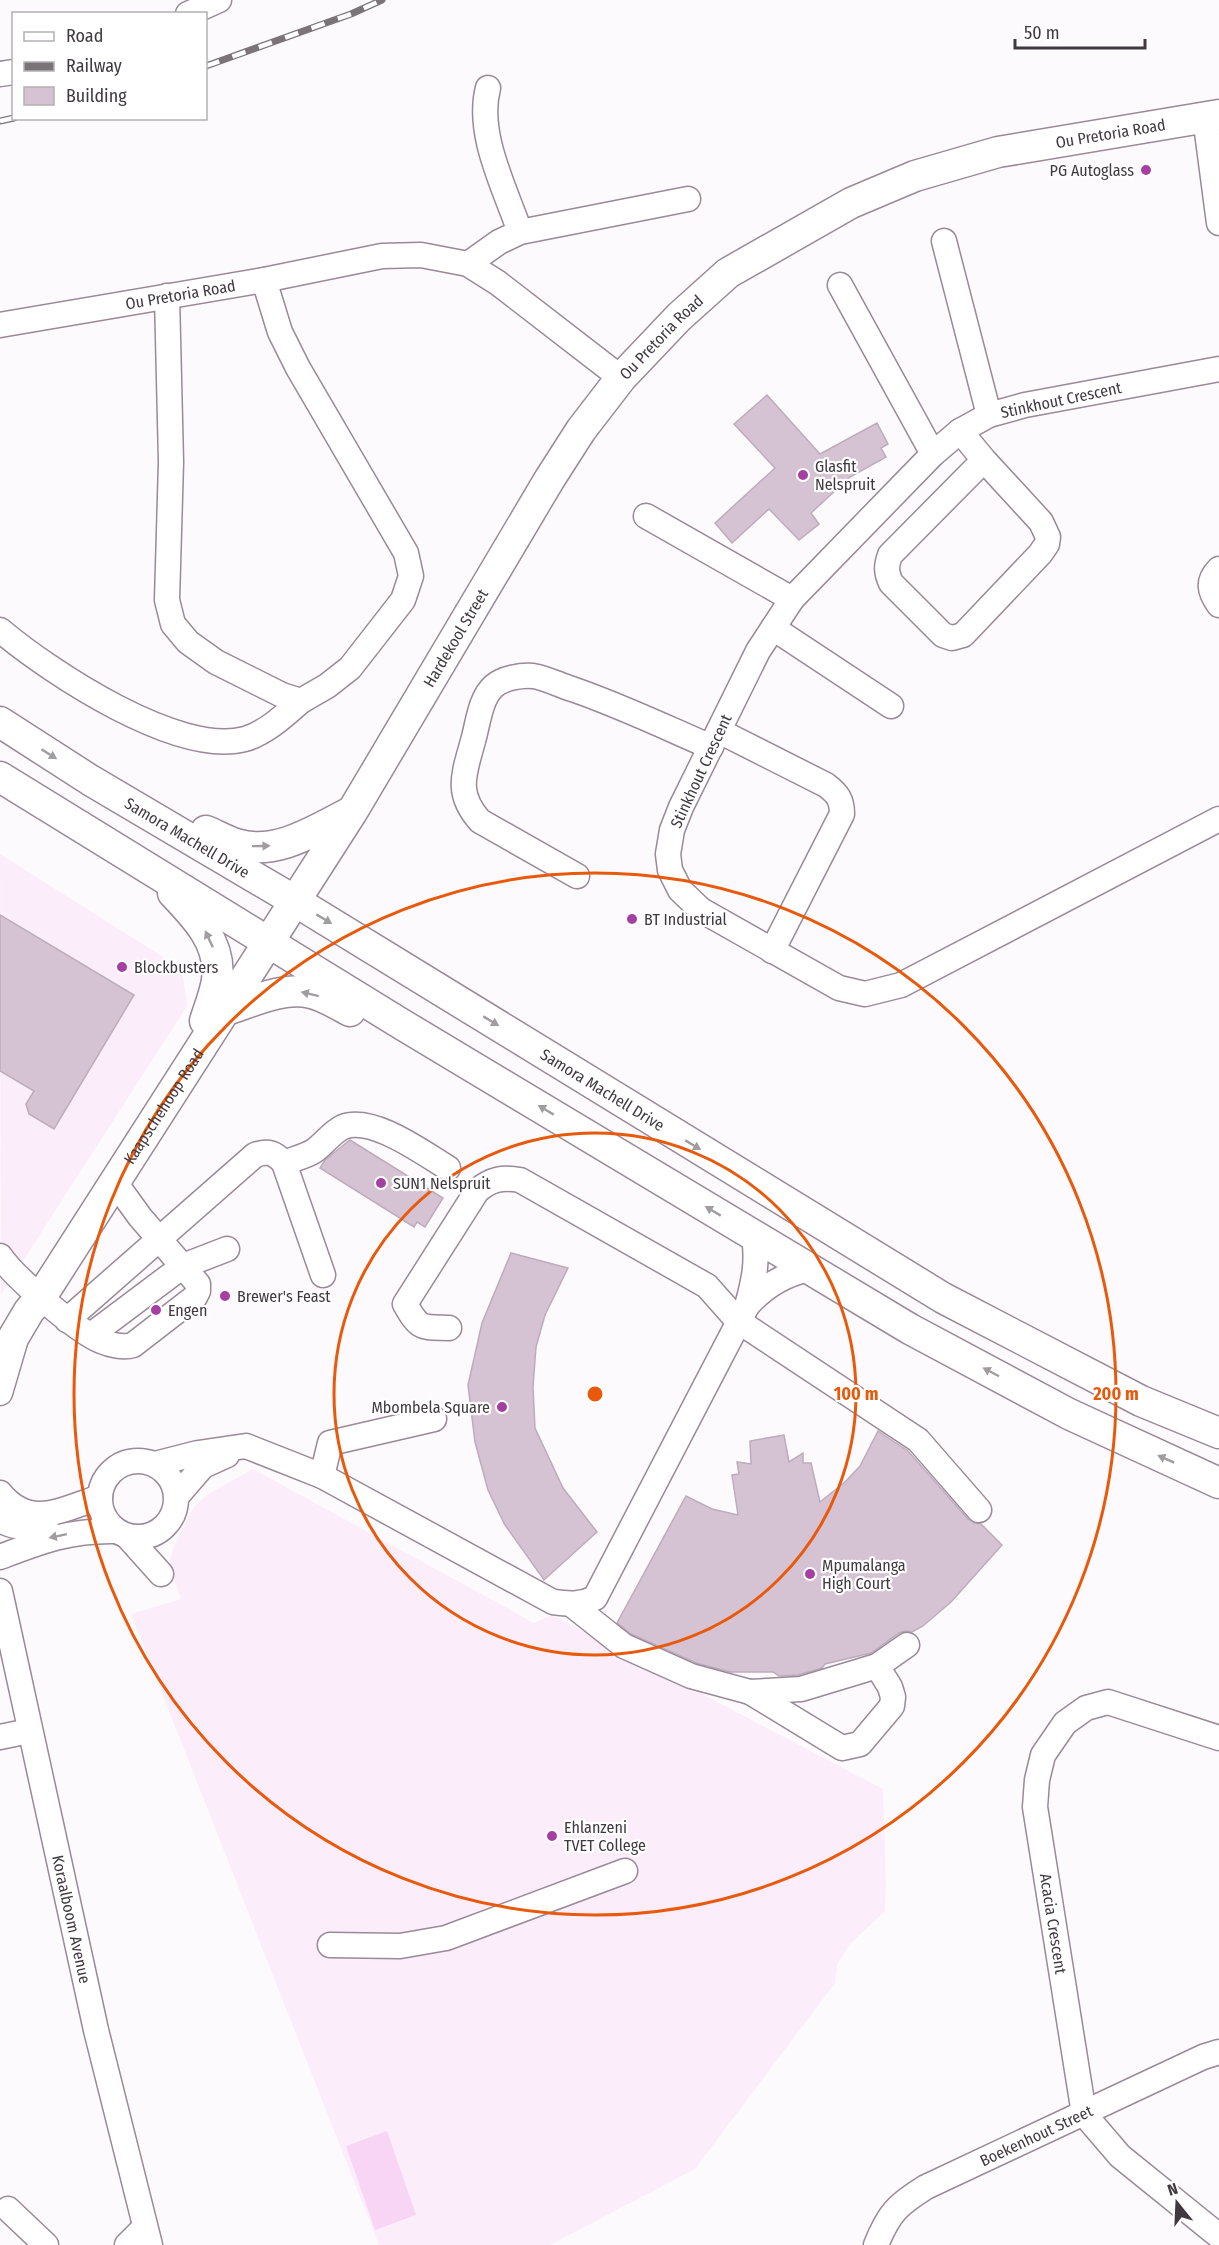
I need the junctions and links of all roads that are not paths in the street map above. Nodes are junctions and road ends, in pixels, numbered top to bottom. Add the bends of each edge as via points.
1 (219, 0) edge
2 (192, 12) edge
3 (488, 87) dead end
4 (1212, 116) edge
5 (688, 199) dead end
6 (1219, 223) edge
7 (520, 232) junction
8 (944, 241) dead end
9 (468, 264) junction
10 (264, 280) junction
11 (840, 285) dead end
12 (167, 296) junction
13 (0, 325) edge
14 (1219, 369) edge
15 (621, 378) junction
16 (989, 415) junction
17 (960, 431) junction
18 (933, 454) junction
19 (984, 460) junction
20 (646, 516) dead end
21 (1219, 568) edge
22 (792, 599) junction
23 (1219, 605) edge
24 (773, 628) junction
25 (0, 630) edge
26 (301, 701) junction
27 (891, 706) dead end
28 (0, 723) edge
29 (715, 739) junction
30 (0, 777) edge
31 (90, 780) junction
32 (352, 812) junction
33 (1219, 819) edge
34 (151, 869) junction
35 (577, 876) dead end
36 (295, 902) junction
37 (268, 941) junction
38 (772, 951) junction
39 (223, 1011) junction
40 (194, 1056) junction
41 (514, 1091) junction
42 (284, 1163) junction
43 (448, 1168) dead end
44 (114, 1182) junction
45 (754, 1236) junction
46 (159, 1239) junction
47 (227, 1248) dead end
48 (0, 1256) edge
49 (183, 1266) junction
50 (808, 1269) junction
51 (323, 1275) dead end
52 (742, 1313) junction
53 (22, 1317) edge
54 (67, 1320) junction
55 (449, 1328) dead end
56 (91, 1335) junction
57 (0, 1360) edge
58 (0, 1393) edge
59 (434, 1419) dead end
60 (1219, 1433) edge
61 (246, 1446) junction
62 (155, 1464) junction
63 (322, 1476) junction
64 (1219, 1483) edge
65 (0, 1493) edge
66 (177, 1496) junction
67 (100, 1497) junction
68 (979, 1510) dead end
69 (58, 1513) junction
70 (0, 1520) edge
71 (122, 1534) junction
72 (0, 1557) edge
73 (161, 1574) dead end
74 (0, 1591) edge
75 (571, 1604) junction
76 (907, 1645) dead end
77 (877, 1666) junction
78 (750, 1692) junction
79 (29, 1731) junction
80 (0, 1737) edge
81 (1219, 1738) edge
82 (625, 1871) dead end
83 (330, 1945) dead end
84 (1219, 2052) edge
85 (1084, 2114) junction
86 (8, 2209) dead end
87 (148, 2236) edge
88 (1219, 2236) edge
89 (46, 2245) edge
90 (127, 2245) edge
91 (876, 2245) edge

1 - 2 street
3 - 7 street via 484,104 486,131
4 - 6 street
4 - 15 main road, Ou Pretoria Road via 998,152 915,176 851,203 728,273 679,316
5 - 7 street
7 - 9 street
8 - 16 street
9 - 10 street, Ou Pretoria Road via 421,255 382,256
9 - 15 street, Ou Pretoria Road
10 - 12 street, Ou Pretoria Road
10 - 26 street via 280,332 406,553 411,576 404,600 350,668
11 - 18 street
12 - 13 street, Ou Pretoria Road
12 - 26 street via 171,462 167,600 173,624 188,642 216,662
14 - 16 street, Stinkhout Crescent
15 - 32 main road, Hardekool Street via 549,480
16 - 17 street, Stinkhout Crescent
17 - 18 street, Stinkhout Crescent
17 - 19 street
18 - 22 street, Stinkhout Crescent
19 - 19 street via 1041,522 1047,544 963,634 952,638 943,635 891,583 886,564
20 - 22 street
21 - 23 street via 1210,585
22 - 24 street, Stinkhout Crescent
24 - 27 street
24 - 29 street, Stinkhout Crescent
25 - 26 street via 96,697 157,726 203,739 222,742 245,738
28 -> 31 main road, Samora Machell Drive
29 - 35 street via 535,676 508,679 494,686 485,699 463,779 470,810 480,821
29 - 38 street, Stinkhout Crescent via 672,830 670,870 680,890 701,910
29 - 38 street via 826,785 842,802 842,814
30 - 34 main road
31 -> 32 main road via 237,845 259,848 289,842
31 - 36 main road, Samora Machell Drive
32 - 36 main road, Hardekool Street
33 - 38 street, Stinkhout Crescent via 901,985 865,994 839,988
34 - 37 main road
40 -> 34 main road via 217,980 217,962 207,932
36 - 37 main road, Kaapschehoop Road
36 -> 60 main road, Samora Machell Drive via 943,1298 1141,1401
37 - 39 main road, Kaapschehoop Road
37 - 41 main road
39 - 40 main road, Kaapschehoop Road
41 -> 39 main road via 311,993 279,993
40 - 44 main road, Kaapschehoop Road
45 -> 41 main road
42 - 43 street via 312,1152 338,1130 352,1125 389,1133
42 - 46 street via 269,1152 255,1155
42 - 51 street
44 - 46 street
44 - 53 main road, Kaapschehoop Road
45 - 50 main road
45 - 52 street via 756,1270
46 - 49 street
46 - 54 street
47 - 49 street
48 - 53 street
49 - 56 street
49 - 56 street via 198,1284 195,1298 133,1346 100,1341
50 - 52 street via 791,1273 760,1291
64 -> 50 main road via 1070,1414 910,1329
52 - 55 street via 707,1286 520,1180 503,1177 487,1182 477,1191 405,1304 415,1322 423,1327
52 - 68 street via 918,1440
52 - 75 street via 595,1598
53 - 54 street
53 - 57 main road, Kaapschehoop Road
53 - 58 street
54 - 56 street
59 - 63 street via 330,1443
61 - 62 street
61 - 63 street
61 - 66 street via 203,1466
62 - 66 street via 170,1477
62 - 67 street via 134,1461 114,1469
63 - 75 street via 553,1602
65 - 69 street via 23,1512
66 - 71 street via 173,1516 159,1532 138,1538
67 - 69 street
67 - 71 street via 107,1522
69 - 70 street via 22,1528
71 -> 72 street via 88,1530 50,1538
71 - 73 street
74 - 79 street, Koraalboom Avenue
75 - 78 street via 624,1646 692,1676
76 - 77 street
77 - 78 street via 801,1689
77 - 78 street via 890,1687 892,1706 860,1744 851,1748 842,1748
79 - 80 street
79 - 87 street, Koraalboom Avenue via 96,2030
81 - 85 street, Acacia Crescent via 1108,1702 1086,1708 1065,1723 1043,1755 1035,1807
82 - 83 street via 446,1938 400,1946
84 - 85 street, Boekenhout Street
85 - 88 street via 1120,2156
85 - 91 street, Boekenhout Street via 926,2187 902,2202 886,2221
86 - 89 street
87 - 90 street

